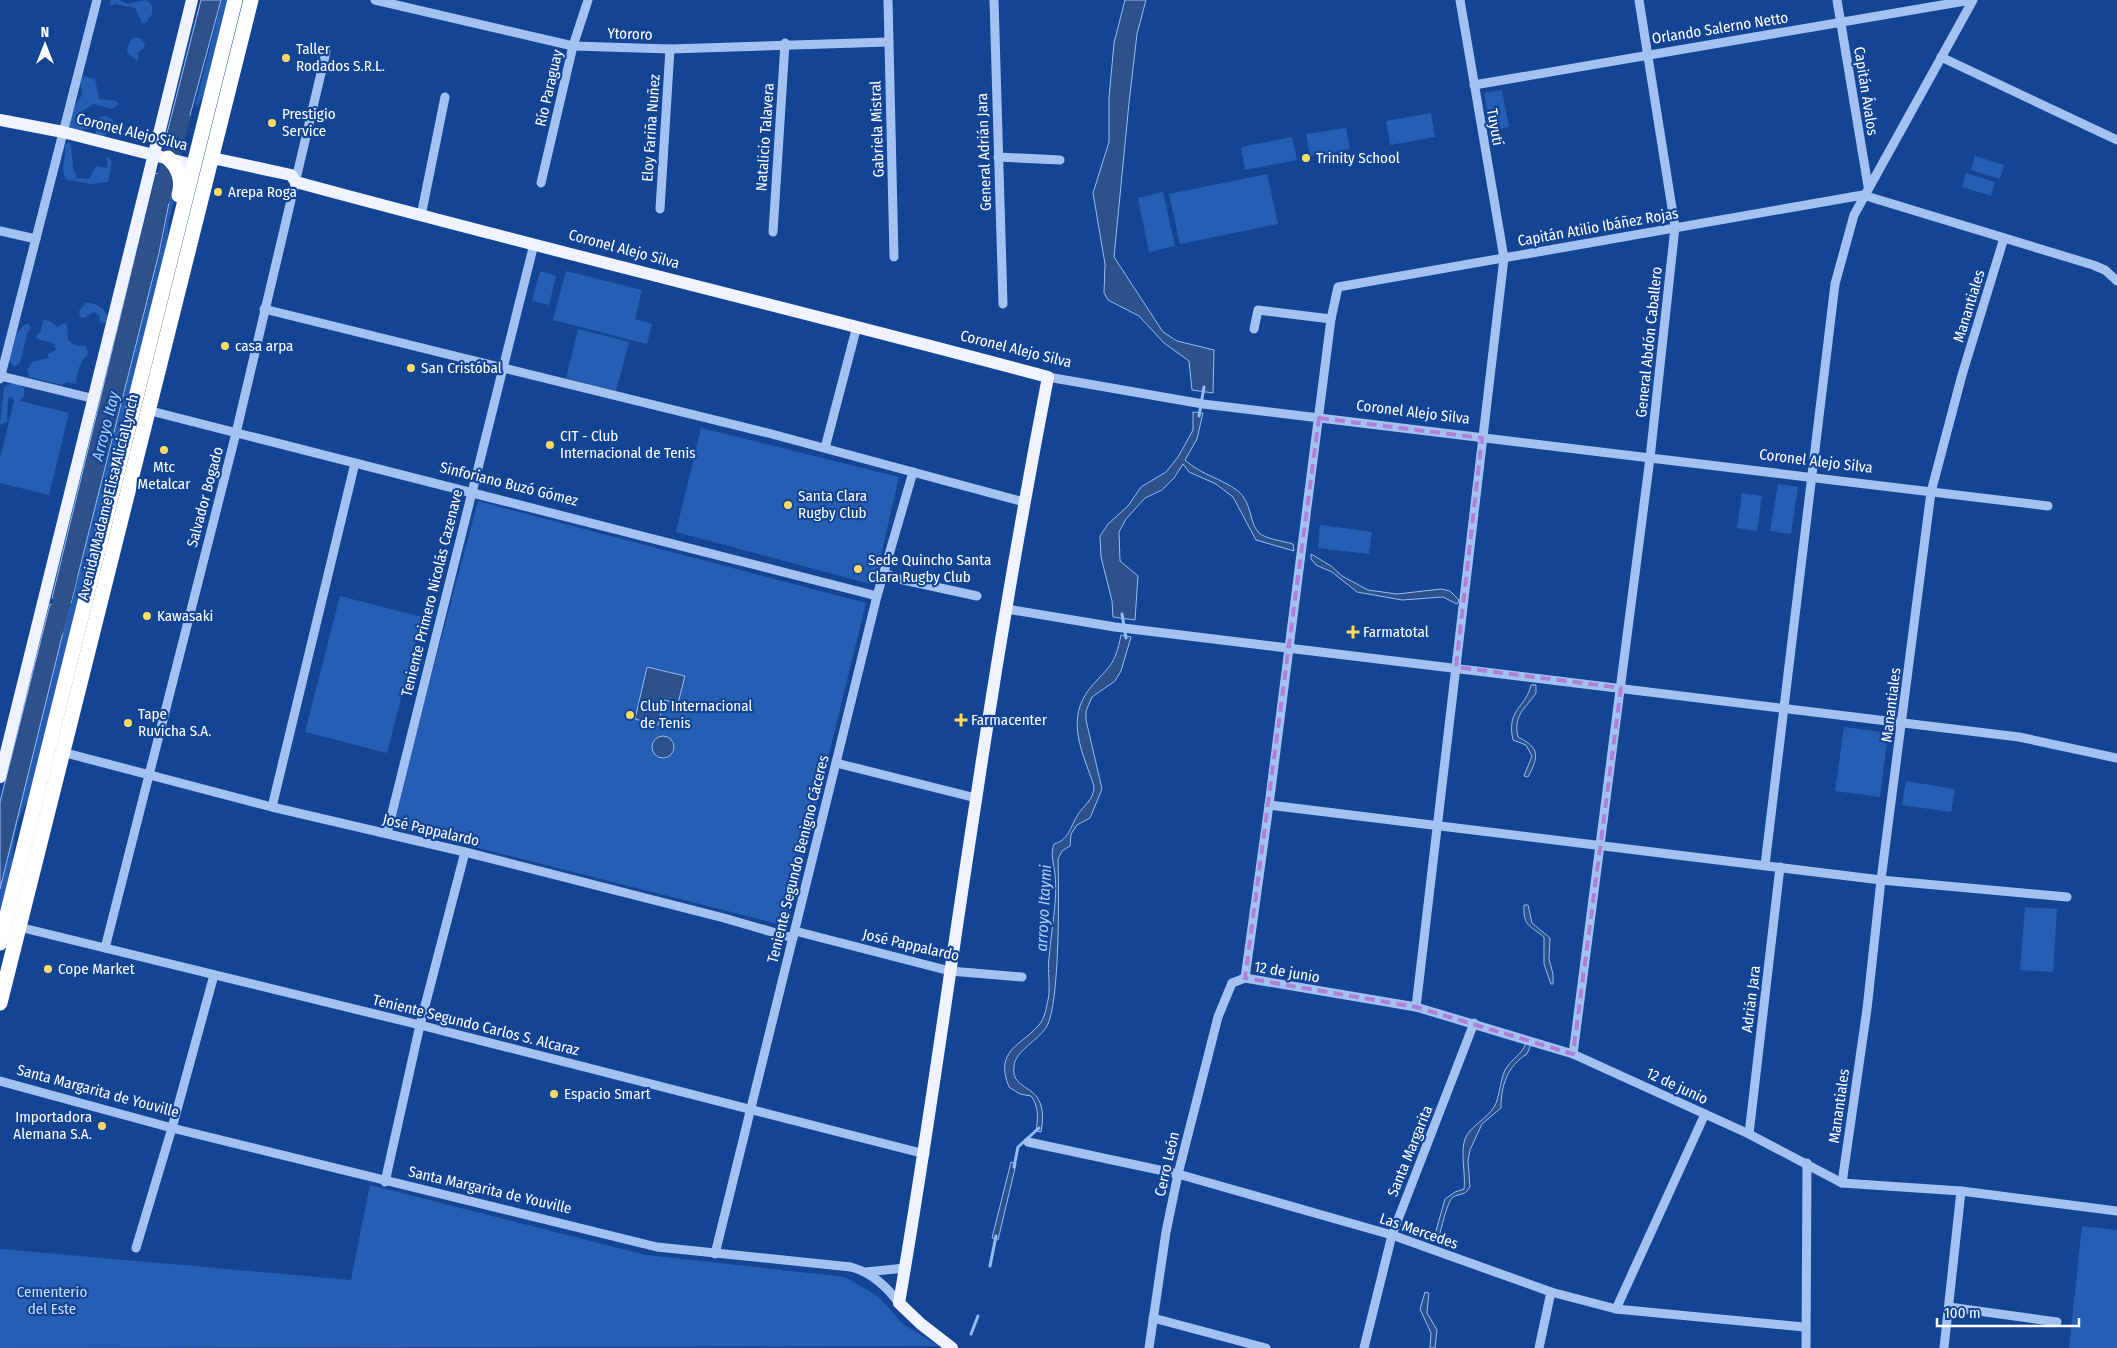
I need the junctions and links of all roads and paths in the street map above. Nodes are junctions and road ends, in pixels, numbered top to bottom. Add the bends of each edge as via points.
1 (96, 0) edge
2 (192, 0) edge
3 (234, 0) edge
4 (251, 0) edge
5 (375, 0) edge
6 (588, 0) edge
7 (888, 0) edge
8 (994, 0) edge
9 (1460, 0) edge
10 (1639, 0) edge
11 (1837, 0) edge
12 (1972, 0) edge
13 (1841, 22) junction
14 (888, 42) junction
15 (785, 43) junction
16 (573, 46) junction
17 (670, 49) junction
18 (326, 52) dead end
19 (1648, 54) junction
20 (1941, 58) junction
21 (1474, 84) junction
22 (445, 97) dead end
23 (0, 120) edge
24 (63, 132) junction
25 (2117, 140) edge
26 (998, 157) junction
27 (210, 160) junction
28 (1060, 160) dead end
29 (172, 161) junction
30 (296, 182) junction
31 (541, 183) dead end
32 (1868, 186) junction
33 (1863, 195) junction
34 (660, 209) dead end
35 (421, 216) junction
36 (1675, 227) junction
37 (0, 231) edge
38 (773, 232) dead end
39 (2004, 238) junction
40 (36, 239) junction
41 (534, 244) junction
42 (894, 257) dead end
43 (1504, 258) junction
44 (2117, 281) edge
45 (1003, 304) dead end
46 (264, 309) junction
47 (1331, 319) junction
48 (857, 326) junction
49 (1254, 329) dead end
50 (503, 367) junction
51 (1048, 377) junction
52 (0, 378) edge
53 (95, 398) junction
54 (139, 408) junction
55 (1319, 418) junction
56 (236, 433) junction
57 (1482, 438) junction
58 (825, 448) junction
59 (1650, 458) junction
60 (356, 463) junction
61 (913, 472) junction
62 (1811, 478) junction
63 (471, 492) junction
64 (1932, 492) junction
65 (1024, 502) junction
66 (2048, 506) dead end
67 (884, 573) junction
68 (877, 596) junction
69 (978, 596) dead end
70 (1007, 609) junction
71 (1289, 648) junction
72 (1456, 667) junction
73 (1620, 688) junction
74 (1784, 708) junction
75 (1902, 722) junction
76 (5, 735) edge
77 (62, 752) junction
78 (2117, 758) edge
79 (836, 763) junction
80 (148, 774) junction
81 (0, 777) edge
82 (976, 798) junction
83 (1269, 805) junction
84 (272, 807) junction
85 (1438, 826) junction
86 (387, 833) junction
87 (1601, 846) junction
88 (465, 852) junction
89 (1765, 865) junction
90 (1780, 867) junction
91 (1881, 880) junction
92 (2067, 897) dead end
93 (19, 927) junction
94 (794, 935) junction
95 (0, 943) edge
96 (105, 948) junction
97 (950, 971) junction
98 (214, 975) junction
99 (1022, 976) dead end
100 (1245, 978) junction
101 (1228, 990) joint
102 (0, 1003) edge
103 (1416, 1007) junction
104 (1474, 1023) junction
105 (420, 1026) junction
106 (1573, 1054) junction
107 (0, 1081) edge
108 (751, 1109) junction
109 (1705, 1114) junction
110 (172, 1128) junction
111 (1749, 1134) junction
112 (1028, 1142) dead end
113 (925, 1154) junction
114 (1807, 1163) junction
115 (1178, 1174) junction
116 (384, 1182) junction
117 (1842, 1183) junction
118 (1961, 1191) junction
119 (2117, 1211) edge
120 (1392, 1235) junction
121 (136, 1248) dead end
122 (715, 1254) junction
123 (905, 1268) junction
124 (866, 1272) junction
125 (1551, 1292) junction
126 (899, 1303) junction
127 (1949, 1307) junction
128 (1616, 1309) junction
129 (1153, 1318) junction
130 (2057, 1322) dead end
131 (1804, 1327) junction
132 (951, 1348) edge
133 (1148, 1348) edge
134 (1266, 1348) edge
135 (1364, 1348) edge
136 (1539, 1348) edge
137 (1806, 1348) edge
138 (1944, 1348) edge

1 - 24 street
2 - 29 main road
3 - 29 highway, Avenida Madame Elisa Alicia Lynch
4 - 27 highway, Avenida Madame Elisa Alicia Lynch
5 - 16 street, Ytororo
6 - 16 street, Río Paraguay
7 - 14 street, Gabriela Mistral
8 - 26 street, General Adrián Jara
9 - 21 street, Tuyutí
10 - 19 street, General Abdón Caballero
11 - 13 street, Capitán Ávalos
12 - 13 street, Orlando Salerno Netto
12 - 20 street
13 - 19 street, Orlando Salerno Netto
13 - 32 street, Capitán Ávalos
14 - 15 street, Ytororo
14 - 42 street, Gabriela Mistral
15 - 17 street, Ytororo
15 - 38 street, Natalicio Talavera
16 - 17 street, Ytororo
16 - 31 street, Río Paraguay
17 - 34 street, Eloy Fariña Nuñez
18 - 30 street, Salvador Bogado
19 - 21 street, Orlando Salerno Netto
19 - 36 street, General Abdón Caballero
20 - 25 street
20 - 32 street
21 - 43 street, Tuyutí
22 - 35 street
23 - 24 main road, Coronel Alejo Silva
24 - 29 main road, Coronel Alejo Silva
24 - 40 street
26 - 28 street
26 - 45 street, General Adrián Jara
27 - 29 highway, Coronel Alejo Silva
27 - 30 main road, Coronel Alejo Silva via 291,175
27 - 54 highway, Avenida Madame Elisa Alicia Lynch
29 - 53 main road
29 - 54 highway, Avenida Madame Elisa Alicia Lynch via 173,246 152,329
30 - 35 main road, Coronel Alejo Silva
30 - 46 street, Salvador Bogado
32 - 33 street
33 - 36 street, Capitán Atilio Ibáñez Rojas
33 - 39 street
33 - 62 street via 1854,215 1835,284
35 - 41 main road, Coronel Alejo Silva
36 - 43 street, Capitán Atilio Ibáñez Rojas
36 - 59 street, General Abdón Caballero
37 - 40 street
39 - 44 street via 2093,265
39 - 64 street, Manantiales via 1962,375
40 - 52 street
41 - 48 main road, Coronel Alejo Silva
41 - 50 street, Teniente Primero Nicolás Cazenave
43 - 47 street, Capitán Atilio Ibáñez Rojas via 1338,287
43 - 57 street, Tuyutí
46 - 50 street
46 - 56 street, Salvador Bogado
47 - 49 street via 1258,310
47 - 55 street
48 - 51 main road, Coronel Alejo Silva
48 - 58 street
50 - 58 street
50 - 63 street, Teniente Primero Nicolás Cazenave
51 - 55 street, Coronel Alejo Silva via 1203,404
51 - 65 main road
52 - 53 street
53 - 76 main road
54 - 56 street, Sinforiano Buzó Gómez
54 - 77 highway, Avenida Madame Elisa Alicia Lynch
54 - 95 highway, Avenida Madame Elisa Alicia Lynch
55 - 57 street, Coronel Alejo Silva
55 - 71 street
56 - 60 street, Sinforiano Buzó Gómez
56 - 80 street, Salvador Bogado
57 - 59 street, Coronel Alejo Silva
57 - 72 street, Tuyutí
58 - 61 street
59 - 62 street, Coronel Alejo Silva
59 - 73 street, General Abdón Caballero
60 - 63 street, Sinforiano Buzó Gómez
60 - 84 street
61 - 65 street
61 - 67 street, Teniente Segundo Benigno Cáceres
62 - 64 street, Coronel Alejo Silva
62 - 74 street
63 - 68 street, Sinforiano Buzó Gómez
63 - 86 street, Teniente Primero Nicolás Cazenave
64 - 66 street, Coronel Alejo Silva
64 - 75 street, Manantiales
65 - 70 main road
67 - 68 street, Teniente Segundo Benigno Cáceres
67 - 69 street
68 - 79 street, Teniente Segundo Benigno Cáceres
70 - 71 street via 1115,627
70 - 82 main road
71 - 72 street
71 - 83 street
72 - 73 street
72 - 85 street, Tuyutí
73 - 74 street
73 - 87 street, General Abdón Caballero
74 - 75 street
74 - 89 street
75 - 78 street via 2019,737
75 - 91 street, Manantiales
76 - 81 main road
77 - 80 street, José Pappalardo
77 - 93 highway, Avenida Madame Elisa Alicia Lynch
79 - 82 street
79 - 94 street, Teniente Segundo Benigno Cáceres
80 - 84 street, José Pappalardo
80 - 96 street, Salvador Bogado
82 - 97 main road
83 - 85 street
83 - 100 street
84 - 86 street, José Pappalardo
85 - 87 street
85 - 103 street, Tuyutí
86 - 88 street, José Pappalardo
87 - 89 street
87 - 106 street, General Abdón Caballero
88 - 94 street, José Pappalardo
88 - 105 street
89 - 90 street
90 - 91 street
90 - 111 street, Adrián Jara
91 - 92 street
91 - 117 street, Manantiales via 1867,1009
93 - 96 street, Teniente Segundo Carlos S. Alcaraz
93 - 102 highway, Avenida Madame Elisa Alicia Lynch
94 - 97 street, José Pappalardo
94 - 108 street, Teniente Segundo Benigno Cáceres
96 - 98 street, Teniente Segundo Carlos S. Alcaraz
97 - 99 street, José Pappalardo
97 - 113 main road
98 - 105 street, Teniente Segundo Carlos S. Alcaraz
98 - 110 street
100 - 101 street, 12 de junio via 1237,980
100 - 103 street, 12 de junio
101 - 115 street, Cerro León via 1218,1017
103 - 104 street, 12 de junio
104 - 106 street, 12 de junio
104 - 120 street, Santa Margarita
105 - 108 street, Teniente Segundo Carlos S. Alcaraz
105 - 116 street
106 - 109 street, 12 de junio
107 - 110 street, Santa Margarita de Youville
108 - 113 street, Teniente Segundo Carlos S. Alcaraz
108 - 122 street, Teniente Segundo Benigno Cáceres
109 - 111 street, 12 de junio
109 - 128 street
110 - 116 street, Santa Margarita de Youville
110 - 121 street
111 - 114 street, 12 de junio
112 - 115 street, Las Mercedes
113 - 123 main road
114 - 117 street, 12 de junio
114 - 131 street
115 - 120 street, Las Mercedes
115 - 129 street, Cerro León
116 - 122 street, Santa Margarita de Youville via 657,1248
117 - 118 street, 12 de junio
118 - 119 street, 12 de junio
118 - 127 street
120 - 125 street, Las Mercedes
120 - 135 street, Santa Margarita
122 - 124 street, Santa Margarita de Youville via 851,1267
123 - 124 street
123 - 126 main road
124 - 126 street, Santa Margarita de Youville via 883,1284
125 - 128 street, Las Mercedes
125 - 136 street
126 - 132 main road, Santa Margarita de Youville
127 - 130 street
127 - 138 street
128 - 131 street, Las Mercedes
129 - 133 street, Cerro León
129 - 134 street
131 - 137 street

